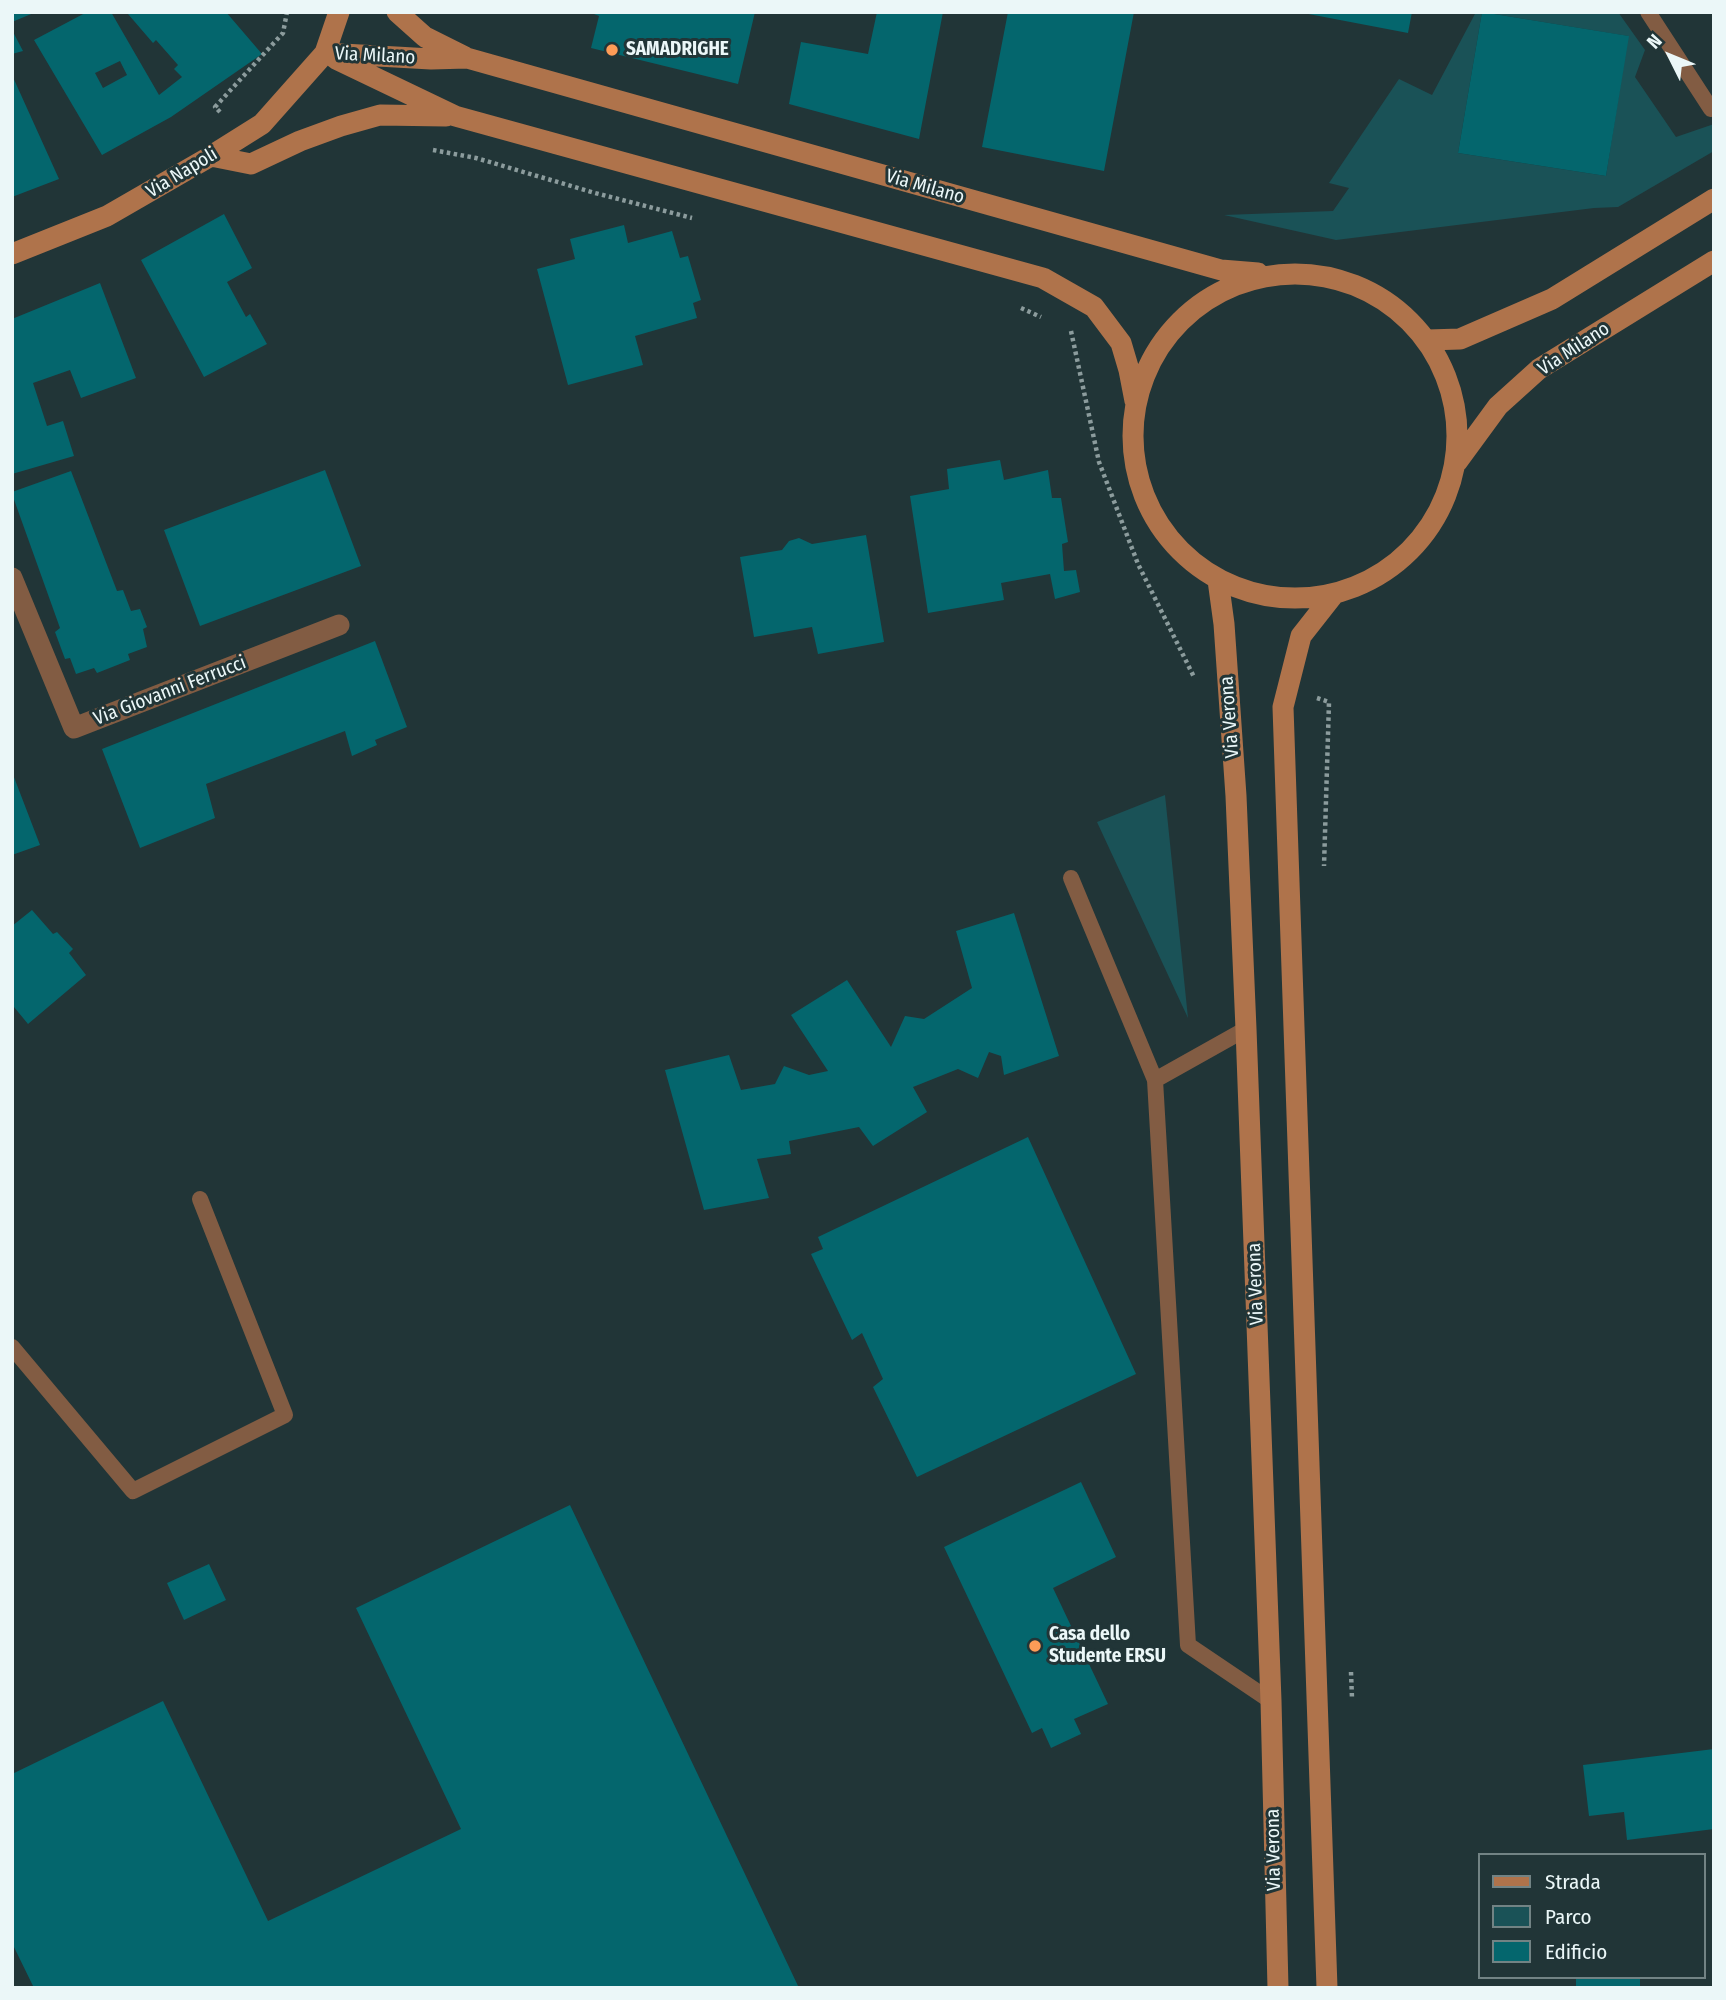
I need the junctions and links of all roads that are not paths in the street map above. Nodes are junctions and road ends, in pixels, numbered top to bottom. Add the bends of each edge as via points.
1 (339, 12) edge
2 (397, 12) edge
3 (1648, 12) edge
4 (325, 53) junction
5 (467, 58) junction
6 (1711, 109) dead end
7 (455, 116) junction
8 (211, 156) junction
9 (1714, 199) edge
10 (12, 254) edge
11 (1714, 261) edge
12 (1275, 274) junction
13 (1428, 340) junction
14 (1135, 403) junction
15 (1457, 462) junction
16 (12, 578) edge
17 (1218, 580) junction
18 (1334, 594) junction
19 (339, 625) dead end
20 (1071, 878) dead end
21 (1246, 1029) junction
22 (1155, 1080) junction
23 (200, 1199) dead end
24 (12, 1347) edge
25 (1271, 1701) junction
26 (1278, 1988) edge
27 (1327, 1988) edge

1 - 4 main road
2 - 5 main road via 425,37
3 - 6 lane
4 - 5 main road, Via Milano
4 - 7 main road, Via Milano
4 - 8 main road, Via Napoli via 262,124
5 - 12 main road, Via Milano via 1221,271
7 - 8 main road via 380,115 300,141 251,163
7 - 14 main road, Via Milano via 1043,278 1094,307 1121,343
8 - 10 main road, Via Napoli via 107,216
9 - 13 main road via 1552,299 1460,339
11 - 15 main road, Via Milano via 1539,369 1498,406
12 - 13 main road via 1318,274 1361,286 1398,308
12 - 14 main road via 1226,288 1184,316 1153,356
13 - 15 main road via 1454,398
14 - 17 main road via 1133,456 1147,506 1177,549
15 - 18 main road via 1442,507 1415,546 1378,576
16 - 19 street, Via Giovanni Ferrucci via 74,728
17 - 18 main road via 1275,598
17 - 21 main road, Via Verona via 1236,796
18 - 27 main road via 1301,636 1283,707
20 - 22 lane
21 - 22 lane
21 - 25 main road, Via Verona
22 - 25 lane via 1188,1645
23 - 24 lane via 285,1415 133,1491
25 - 26 main road, Via Verona

